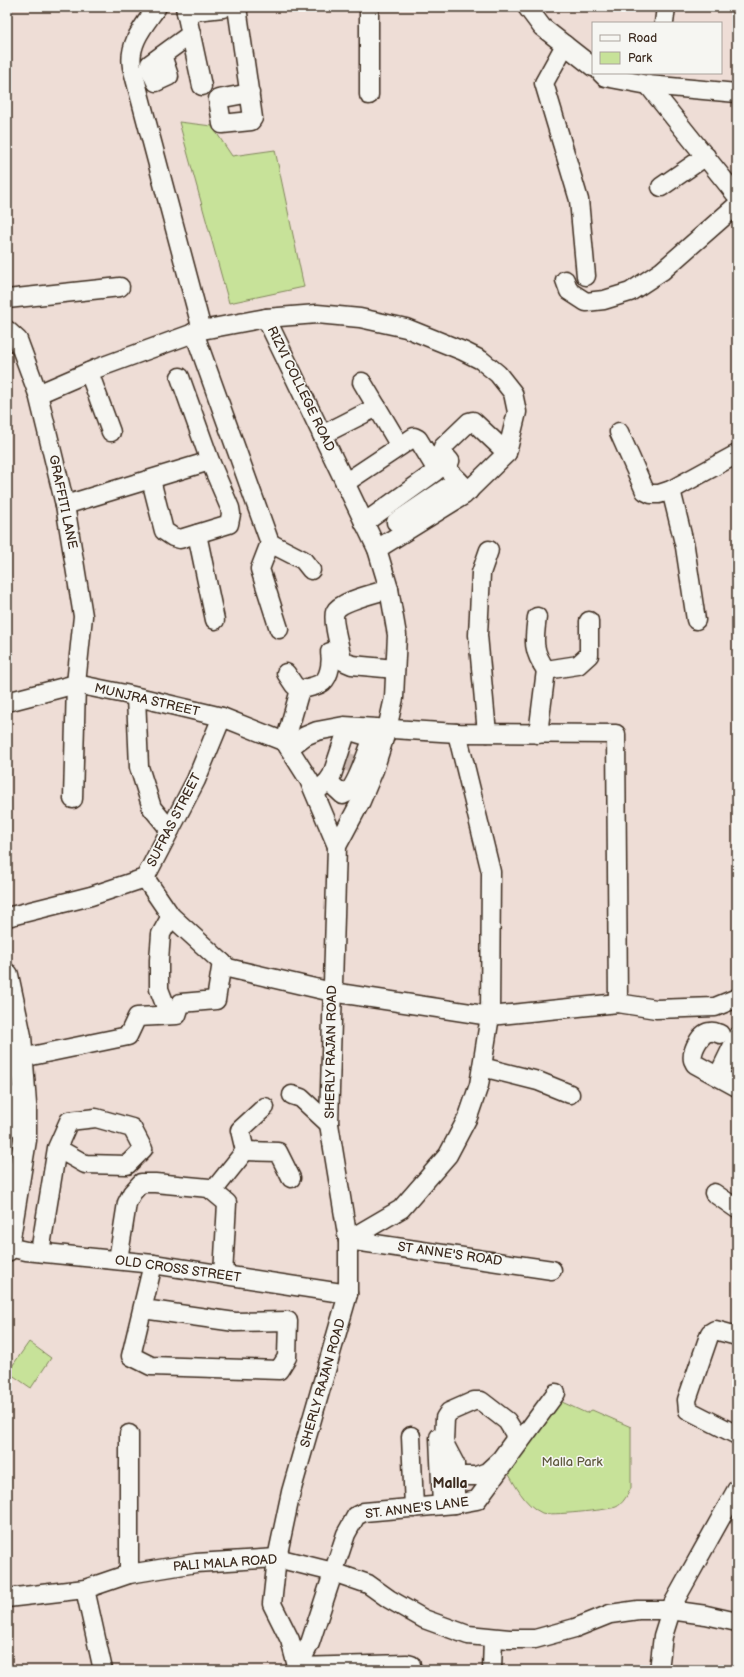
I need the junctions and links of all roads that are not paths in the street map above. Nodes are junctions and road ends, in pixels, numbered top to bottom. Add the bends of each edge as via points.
1 (157, 7) edge
2 (369, 7) edge
3 (527, 7) edge
4 (666, 7) edge
5 (230, 8) edge
6 (189, 10) edge
7 (664, 22) edge
8 (195, 36) junction
9 (565, 45) junction
10 (162, 55) dead end
11 (592, 66) edge
12 (603, 74) edge
13 (650, 79) edge
14 (202, 86) dead end
15 (250, 93) dead end
16 (737, 93) edge
17 (369, 95) dead end
18 (706, 156) junction
19 (661, 187) dead end
20 (737, 196) edge
21 (737, 205) edge
22 (586, 276) dead end
23 (565, 280) dead end
24 (120, 287) dead end
25 (7, 299) edge
26 (266, 318) junction
27 (7, 330) edge
28 (198, 331) junction
29 (89, 372) junction
30 (180, 377) dead end
31 (362, 382) dead end
32 (38, 394) junction
33 (377, 407) junction
34 (111, 432) dead end
35 (619, 432) dead end
36 (322, 435) junction
37 (400, 446) junction
38 (503, 450) junction
39 (737, 454) edge
40 (210, 461) junction
41 (151, 480) junction
42 (345, 483) junction
43 (463, 485) junction
44 (671, 490) junction
45 (65, 505) junction
46 (396, 522) dead end
47 (364, 523) junction
48 (197, 534) junction
49 (270, 542) junction
50 (377, 549) junction
51 (489, 550) dead end
52 (311, 570) dead end
53 (389, 589) junction
54 (537, 617) dead end
55 (215, 620) dead end
56 (696, 620) dead end
57 (589, 621) dead end
58 (279, 629) dead end
59 (330, 652) dead end
60 (395, 669) junction
61 (546, 670) junction
62 (286, 673) dead end
63 (76, 684) junction
64 (300, 690) junction
65 (136, 697) junction
66 (7, 702) edge
67 (222, 717) junction
68 (456, 733) junction
69 (487, 733) junction
70 (538, 734) junction
71 (381, 736) junction
72 (292, 740) junction
73 (336, 757) junction
74 (319, 781) junction
75 (354, 797) junction
76 (73, 798) dead end
77 (170, 830) junction
78 (337, 846) junction
79 (145, 878) junction
80 (171, 916) junction
81 (7, 917) edge
82 (222, 962) junction
83 (7, 975) edge
84 (332, 992) junction
85 (737, 998) edge
86 (618, 1003) junction
87 (169, 1015) junction
88 (490, 1016) junction
89 (731, 1035) edge
90 (15, 1060) edge
91 (482, 1067) junction
92 (718, 1076) junction
93 (736, 1086) edge
94 (570, 1094) dead end
95 (292, 1095) dead end
96 (7, 1096) edge
97 (265, 1107) dead end
98 (329, 1124) junction
99 (7, 1126) edge
100 (57, 1148) dead end
101 (245, 1151) junction
102 (291, 1178) dead end
103 (213, 1191) junction
104 (714, 1193) dead end
105 (737, 1210) edge
106 (348, 1240) junction
107 (7, 1249) edge
108 (40, 1252) junction
109 (118, 1260) junction
110 (153, 1264) junction
111 (552, 1270) dead end
112 (223, 1275) junction
113 (348, 1294) junction
114 (143, 1309) junction
115 (737, 1336) edge
116 (556, 1393) dead end
117 (735, 1432) edge
118 (129, 1434) dead end
119 (439, 1434) dead end
120 (411, 1436) dead end
121 (456, 1476) junction
122 (413, 1488) junction
123 (737, 1488) edge
124 (446, 1499) junction
125 (414, 1508) junction
126 (277, 1558) junction
127 (333, 1572) junction
128 (130, 1574) junction
129 (85, 1589) junction
130 (7, 1598) edge
131 (670, 1610) junction
132 (737, 1622) edge
133 (493, 1638) junction
134 (298, 1668) edge
135 (103, 1670) edge
136 (412, 1670) edge
137 (492, 1670) edge
138 (659, 1670) edge

1 - 28 street via 132,46 130,57
2 - 17 street
3 - 9 street via 542,27
4 - 7 street
5 - 6 street
5 - 15 street
6 - 8 street
8 - 10 street
8 - 14 street
9 - 11 street
9 - 22 street via 544,83 579,200
12 - 13 street
13 - 16 street
13 - 18 street
18 - 19 street
18 - 20 street
21 - 23 street via 662,270 630,292 604,300 586,302 569,291
24 - 25 street
26 - 28 street, RIZVI COLLEGE ROAD
26 - 36 street, RIZVI COLLEGE ROAD
26 - 38 street via 317,314 360,318 406,328 481,360 498,374 513,393 517,412
27 - 32 street, GRAFFITI LANE via 18,340
28 - 29 street, RIZVI COLLEGE ROAD
28 - 49 street
29 - 32 street, RIZVI COLLEGE ROAD
29 - 34 street
30 - 40 street
31 - 33 street
32 - 45 street, GRAFFITI LANE
33 - 36 street
33 - 37 street
35 - 44 street via 645,491 659,494
36 - 42 street, RIZVI COLLEGE ROAD
37 - 42 street
37 - 47 street via 416,438 436,469
38 - 43 street
38 - 43 street via 476,423 469,422 442,448 450,461 446,468
39 - 44 street
40 - 41 street
40 - 48 street via 232,514 229,524
41 - 45 street
41 - 48 street via 164,531 180,539
42 - 47 street, RIZVI COLLEGE ROAD
43 - 46 street
43 - 50 street
44 - 56 street via 685,547
45 - 63 street, GRAFFITI LANE via 83,616
47 - 50 street, RIZVI COLLEGE ROAD
48 - 55 street
49 - 52 street via 303,560
49 - 58 street via 260,569
50 - 53 street, SHERLY RAJAN ROAD
51 - 69 street via 481,573 478,635
53 - 60 street, SHERLY RAJAN ROAD via 397,635
53 - 60 street via 347,602 337,609 334,616 345,662 352,665
54 - 61 street via 534,644 538,659
57 - 61 street via 589,656 578,665
59 - 64 street via 331,662 326,681
60 - 71 street, SHERLY RAJAN ROAD via 394,698
61 - 70 street
62 - 64 street
63 - 65 street, MUNJRA STREET
63 - 66 street, MUNJRA STREET
63 - 76 street, GRAFFITI LANE
64 - 72 street
65 - 67 street, MUNJRA STREET
65 - 77 street via 139,767 152,808
67 - 72 street, MUNJRA STREET
67 - 77 street, SUFRAS STREET via 196,780
68 - 69 street
68 - 71 street
68 - 88 street via 491,872
69 - 70 street
70 - 86 street via 616,734
71 - 72 street via 344,726 317,731
71 - 73 street via 348,732
71 - 75 street, SHERLY RAJAN ROAD via 365,767
72 - 73 street via 324,739
72 - 74 street
73 - 74 street via 332,775
74 - 75 street via 340,794
74 - 78 street
75 - 78 street, SHERLY RAJAN ROAD
77 - 79 street, SUFRAS STREET
78 - 84 street, SHERLY RAJAN ROAD
79 - 80 street
79 - 81 street, SUFRAS STREET via 91,896
80 - 82 street
80 - 87 street via 161,934 159,960 159,989
82 - 84 street via 228,968
82 - 87 street via 216,1000 181,1003 177,1015
83 - 90 main road via 20,1036
84 - 88 street
84 - 98 street, SHERLY RAJAN ROAD
85 - 86 street via 715,1007 656,1009
86 - 88 street
87 - 90 street via 137,1017 128,1036
88 - 91 street
89 - 92 street
89 - 92 street via 709,1031 694,1047 692,1056 695,1064
90 - 107 main road via 25,1104 25,1140
91 - 94 street via 538,1081
91 - 106 street via 480,1084 468,1117 448,1155 401,1209
92 - 93 street
95 - 98 street via 301,1098
96 - 99 main road
97 - 101 street via 240,1130
98 - 106 street, SHERLY RAJAN ROAD
100 - 108 street
101 - 102 street via 278,1152
101 - 103 street
103 - 109 street via 209,1188 141,1183 127,1203
103 - 112 street via 226,1203
104 - 105 street
106 - 111 street, ST ANNE'S ROAD
106 - 113 street, SHERLY RAJAN ROAD
107 - 108 street, OLD CROSS STREET
108 - 109 street, OLD CROSS STREET
109 - 110 street, OLD CROSS STREET
110 - 112 street, OLD CROSS STREET
110 - 114 street
112 - 113 street, OLD CROSS STREET
113 - 126 street, SHERLY RAJAN ROAD via 291,1492
114 - 114 street via 131,1356 151,1366 279,1370 287,1357 288,1321 235,1322
115 - 117 street via 715,1330 710,1333 687,1400 688,1410
116 - 124 street, ST. ANNE'S LANE via 477,1500
118 - 128 street
119 - 124 street
120 - 122 street
121 - 121 street via 455,1464 444,1443 445,1418 448,1412 474,1401 481,1401 507,1421 515,1434 514,1441 501,1459 487,1472 476,1476
121 - 124 street
122 - 124 street
122 - 125 street
123 - 131 street
124 - 125 street, ST. ANNE'S LANE
125 - 127 street, ST. ANNE'S LANE via 364,1512 356,1516 346,1534
126 - 127 street, PALI MALA ROAD
126 - 128 street, PALI MALA ROAD via 196,1562
126 - 134 street, SHERLY RAJAN ROAD via 272,1604 290,1640
127 - 133 street, PALI MALA ROAD via 368,1584 410,1612 439,1626 468,1635
127 - 134 street via 310,1643
128 - 129 street, PALI MALA ROAD
129 - 130 street, PALI MALA ROAD
129 - 135 street
131 - 132 street, PALI MALA ROAD
131 - 133 street, PALI MALA ROAD via 622,1611 575,1628 535,1638
131 - 138 street via 663,1636
133 - 137 street
134 - 136 street via 407,1664 411,1665

